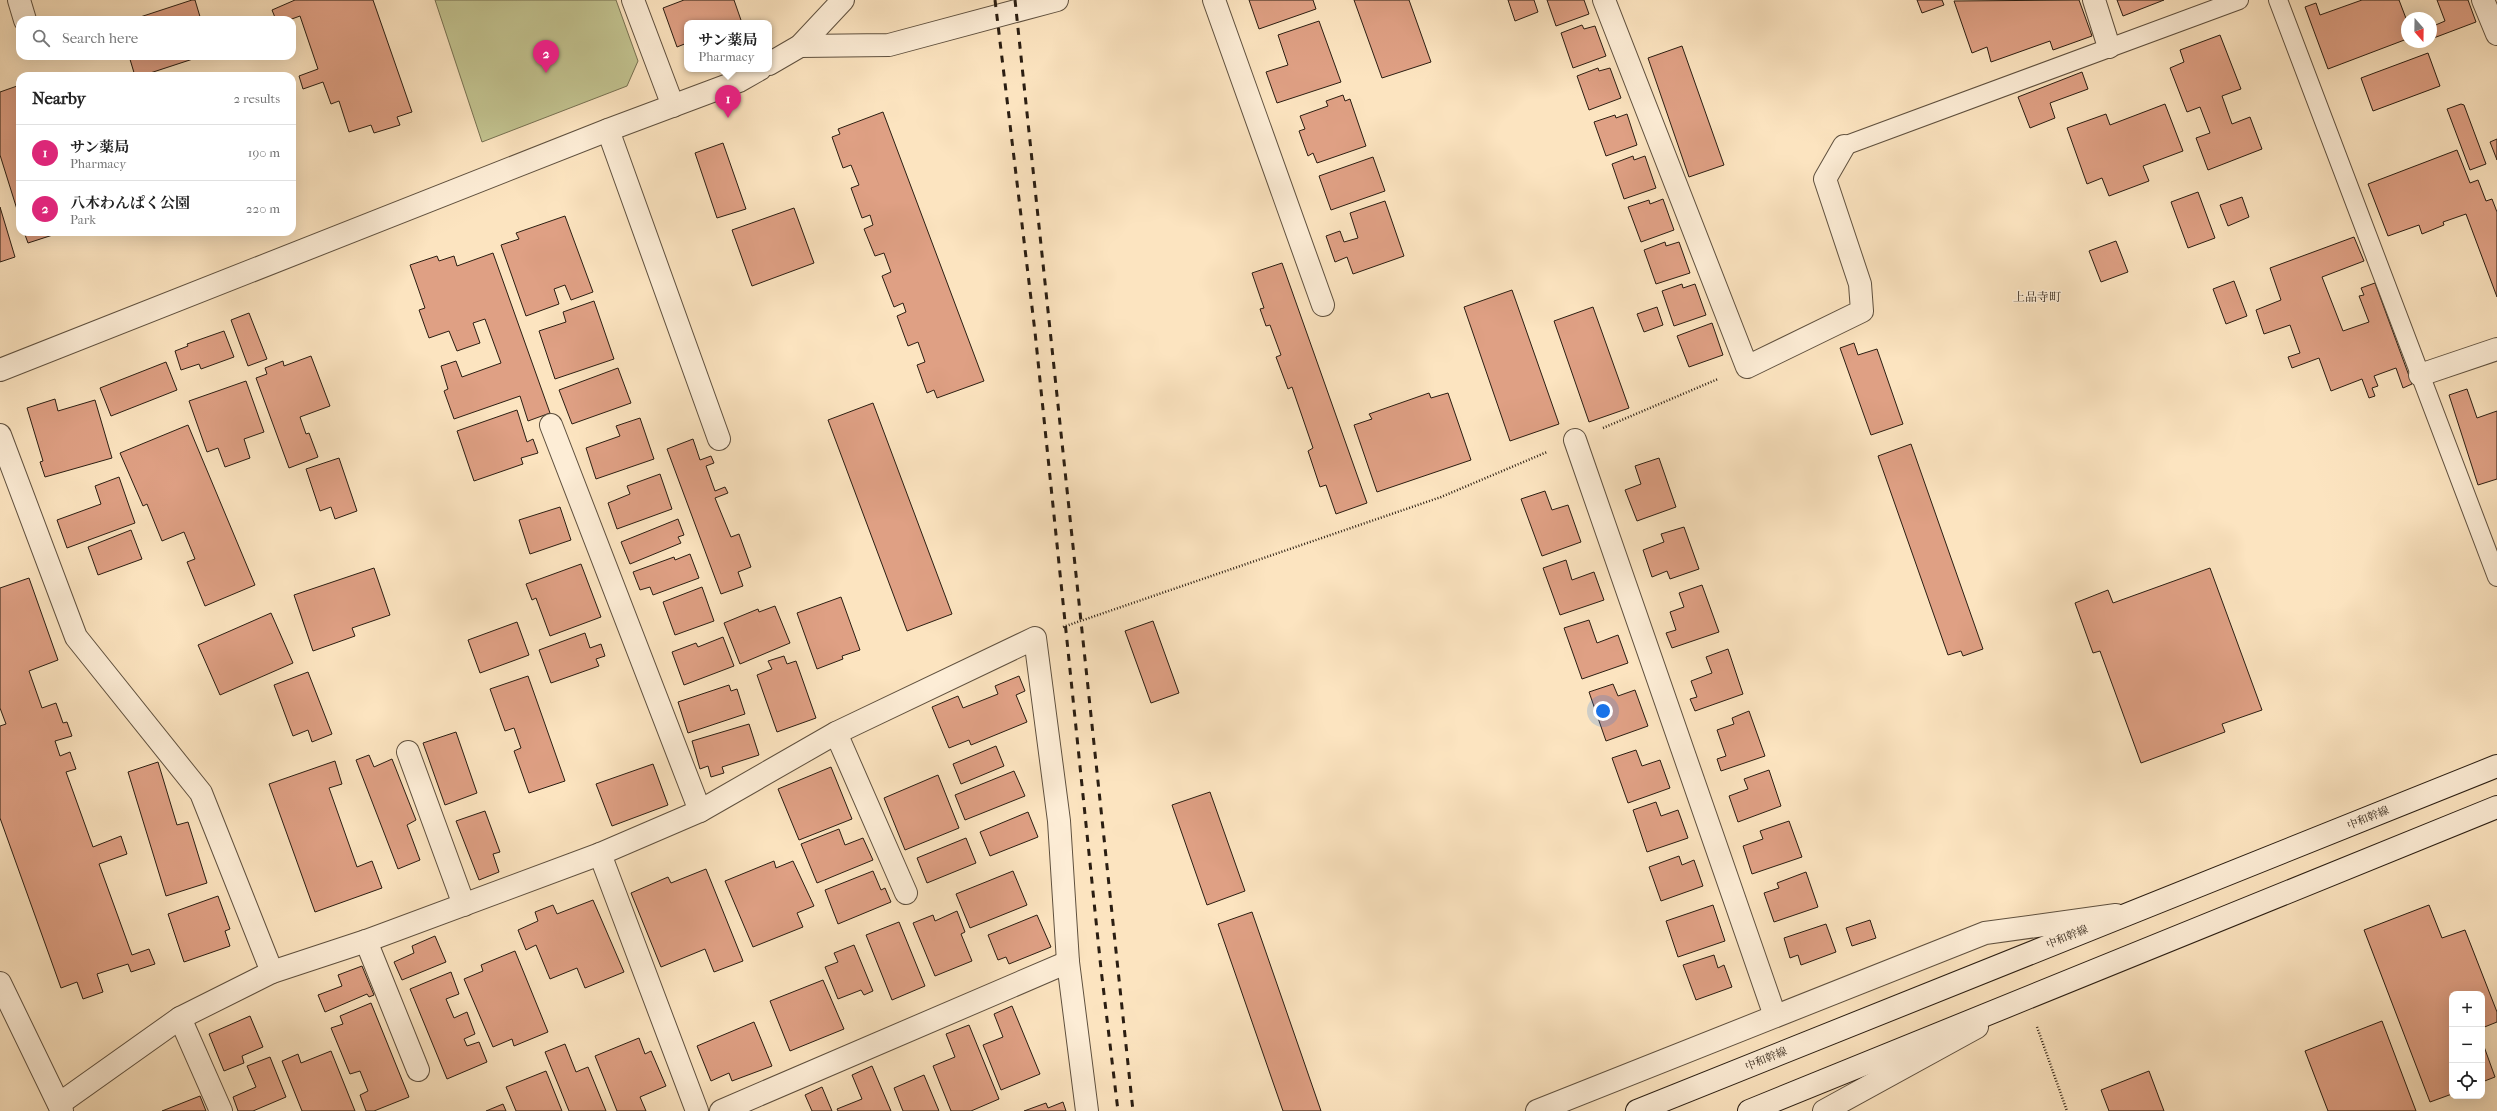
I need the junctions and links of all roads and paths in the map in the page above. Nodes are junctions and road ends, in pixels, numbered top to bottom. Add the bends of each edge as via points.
1 (19, 0) edge
2 (633, 0) edge
3 (843, 0) edge
4 (1057, 0) edge
5 (1214, 0) edge
6 (1604, 0) edge
7 (2094, 0) edge
8 (2240, 0) edge
9 (2278, 0) edge
10 (2483, 0) edge
11 (24, 16) edge
12 (2497, 34) edge
13 (800, 46) junction
14 (2109, 47) junction
15 (772, 62) edge
16 (755, 72) edge
17 (673, 106) junction
18 (608, 130) junction
19 (1844, 146) joint
20 (1323, 305) dead end
21 (2497, 348) edge
22 (1747, 367) junction
23 (0, 370) edge
24 (2420, 375) junction
25 (551, 425) dead end
26 (0, 435) edge
27 (719, 440) dead end
28 (1575, 440) junction
29 (2497, 578) edge
30 (1035, 638) junction
31 (836, 733) junction
32 (408, 752) dead end
33 (2497, 766) edge
34 (2497, 807) edge
35 (700, 812) junction
36 (600, 854) junction
37 (906, 893) dead end
38 (464, 905) junction
39 (2125, 914) junction
40 (366, 941) junction
41 (1068, 962) junction
42 (272, 972) junction
43 (0, 983) edge
44 (2027, 999) junction
45 (1775, 1016) junction
46 (180, 1018) junction
47 (418, 1070) dead end
48 (60, 1108) edge
49 (221, 1111) edge
50 (697, 1111) edge
51 (721, 1111) edge
52 (1087, 1111) edge
53 (1537, 1111) edge
54 (1637, 1111) edge
55 (1749, 1111) edge
56 (1824, 1111) edge
57 (2067, 1111) edge

1 - 11 street
2 - 17 street
3 - 13 street
4 - 13 street via 889,45
5 - 20 street
6 - 22 street
7 - 14 street
8 - 14 lane
9 - 24 lane
10 - 12 street
13 - 15 street
14 - 19 lane
16 - 17 street via 739,81
17 - 18 street
18 - 23 street
18 - 27 street
19 - 22 street via 1825,179 1860,284 1862,311
21 - 24 street
22 - 28 path
24 - 29 lane
25 - 35 street
26 - 42 street via 76,638 201,793
28 - 30 path via 1441,497
28 - 45 street
30 - 31 street
30 - 41 street via 1059,821
31 - 35 street
31 - 37 street
32 - 38 street
33 - 39 street, 中和幹線
34 - 44 street
35 - 36 street
36 - 38 street
36 - 50 street
38 - 40 street
39 - 45 street via 1985,933
39 - 54 street, 中和幹線
40 - 42 street
40 - 47 street
41 - 51 street
41 - 52 street
42 - 46 street
43 - 48 street
44 - 55 street
44 - 56 street
44 - 57 path
45 - 53 street
46 - 48 street
46 - 49 street

